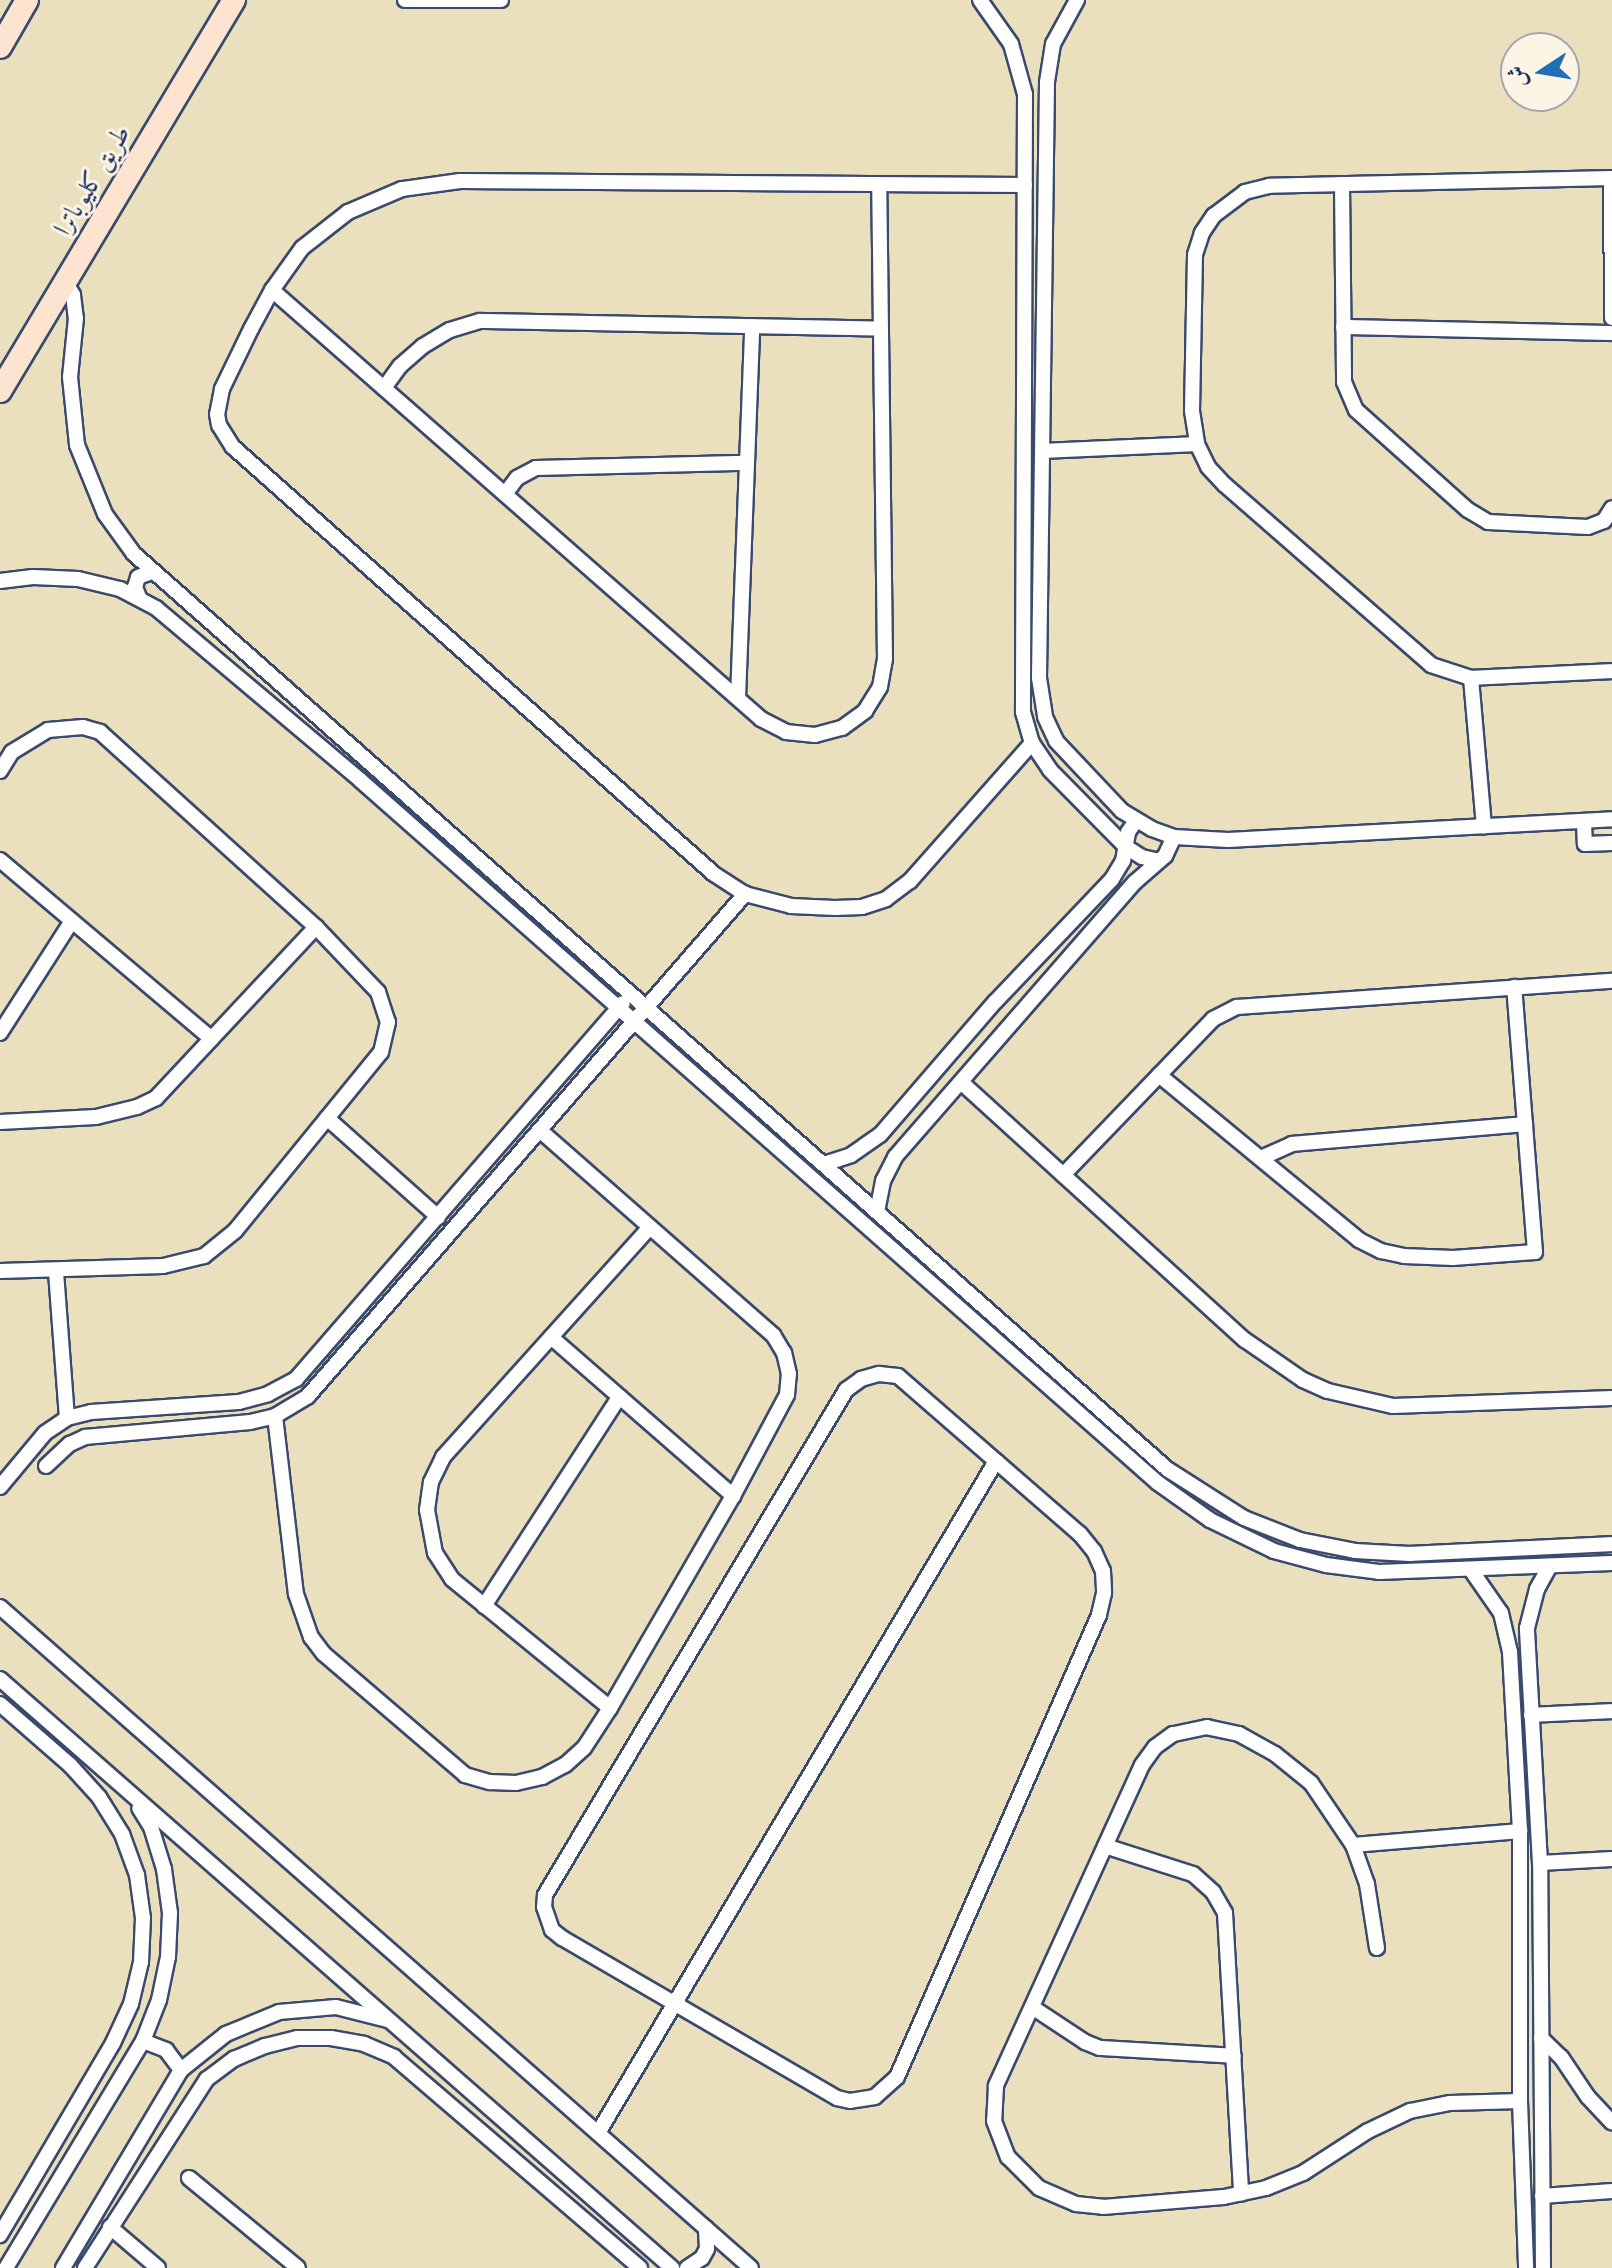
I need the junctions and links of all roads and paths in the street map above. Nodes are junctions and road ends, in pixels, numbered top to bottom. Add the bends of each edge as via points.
1 (27, 0) edge
2 (234, 0) edge
3 (405, 0) edge
4 (501, 0) edge
5 (980, 0) edge
6 (1077, 0) edge
7 (0, 47) edge
8 (1047, 93) junction
9 (1025, 94) junction
10 (1612, 178) edge
11 (1342, 184) junction
12 (879, 185) junction
13 (1025, 185) junction
14 (65, 282) junction
15 (272, 290) junction
16 (1025, 291) junction
17 (1044, 291) junction
18 (1612, 318) edge
19 (752, 326) junction
20 (1343, 327) junction
21 (881, 329) junction
22 (1612, 333) edge
23 (1024, 373) junction
24 (1043, 374) junction
25 (384, 388) junction
26 (0, 391) edge
27 (1197, 444) junction
28 (1043, 451) junction
29 (747, 463) junction
30 (505, 494) junction
31 (1612, 508) edge
32 (152, 572) junction
33 (0, 581) edge
34 (1022, 589) junction
35 (1040, 591) junction
36 (139, 597) junction
37 (1612, 671) edge
38 (1471, 678) junction
39 (738, 698) junction
40 (1032, 743) junction
41 (0, 771) edge
42 (1612, 819) edge
43 (1136, 821) junction
44 (1584, 821) junction
45 (1484, 826) junction
46 (1174, 837) junction
47 (1612, 843) edge
48 (1126, 847) junction
49 (0, 860) edge
50 (1159, 861) junction
51 (745, 894) junction
52 (72, 921) junction
53 (316, 927) junction
54 (1612, 981) edge
55 (1514, 987) junction
56 (631, 994) junction
57 (646, 1007) junction
58 (618, 1008) junction
59 (634, 1021) junction
60 (0, 1033) edge
61 (212, 1039) junction
62 (1159, 1075) junction
63 (961, 1082) junction
64 (327, 1118) junction
65 (0, 1122) edge
66 (1525, 1124) junction
67 (541, 1131) junction
68 (1261, 1158) junction
69 (824, 1164) junction
70 (1063, 1175) junction
71 (877, 1212) junction
72 (438, 1217) junction
73 (650, 1227) junction
74 (0, 1271) edge
75 (56, 1272) junction
76 (551, 1337) junction
77 (296, 1379) junction
78 (308, 1396) junction
79 (619, 1397) junction
80 (1612, 1398) edge
81 (275, 1416) junction
82 (67, 1418) junction
83 (996, 1461) junction
84 (46, 1466) dead end
85 (0, 1487) edge
86 (733, 1496) junction
87 (1612, 1544) edge
88 (1612, 1563) edge
89 (1550, 1566) junction
90 (1471, 1570) junction
91 (484, 1606) junction
92 (0, 1607) edge
93 (0, 1679) edge
94 (0, 1704) edge
95 (610, 1708) junction
96 (1612, 1711) edge
97 (1531, 1715) junction
98 (128, 1791) junction
99 (1520, 1831) junction
100 (1353, 1845) junction
101 (1105, 1846) junction
102 (1612, 1859) edge
103 (1540, 1863) junction
104 (1377, 1948) dead end
105 (675, 2004) junction
106 (1032, 2007) junction
107 (389, 2021) junction
108 (1541, 2038) junction
109 (143, 2041) junction
110 (1234, 2056) junction
111 (181, 2070) junction
112 (1520, 2101) junction
113 (1612, 2123) edge
114 (598, 2133) junction
115 (539, 2152) junction
116 (525, 2168) junction
117 (189, 2178) dead end
118 (1612, 2191) edge
119 (1241, 2194) junction
120 (1542, 2196) junction
121 (13, 2213) junction
122 (31, 2227) junction
123 (110, 2227) junction
124 (706, 2228) junction
125 (0, 2235) edge
126 (83, 2237) junction
127 (97, 2248) junction
128 (6, 2268) edge
129 (63, 2268) edge
130 (85, 2268) edge
131 (158, 2268) edge
132 (298, 2268) edge
133 (640, 2268) edge
134 (672, 2268) edge
135 (687, 2268) edge
136 (751, 2268) edge
137 (1526, 2268) edge
138 (1543, 2268) edge

1 - 7 main road
2 - 14 main road, طريق كليوباترا
3 - 4 street
5 - 9 street via 1011,44
6 - 8 street via 1053,44
8 - 9 street
8 - 17 street
9 - 13 street
10 - 11 street
10 - 18 street
11 - 20 street
11 - 27 street via 1269,186 1245,192 1226,203 1202,233 1194,280 1192,411
12 - 13 street
12 - 15 street via 460,181 402,189 348,212 302,248
12 - 21 street
13 - 16 street
14 - 26 main road, طريق كليوباترا
14 - 32 street via 76,318 70,388 77,445 105,514
15 - 25 street
15 - 51 street via 218,401 225,437 714,874
16 - 17 street
16 - 23 street
17 - 24 street
19 - 21 street
19 - 25 street via 480,321 423,346
19 - 29 street
20 - 22 street
20 - 31 street via 1344,382 1350,402 1477,517 1499,524 1588,527 1604,521
21 - 39 street via 885,659 880,687 865,711 842,728 815,735 786,732
23 - 24 street
23 - 34 street
24 - 28 street
25 - 30 street
27 - 28 street
27 - 38 street via 1225,485 1410,650 1431,665
28 - 35 street
29 - 30 street via 536,468 517,478
29 - 39 street
30 - 39 street
32 - 36 street via 135,582
32 - 56 street
33 - 36 street via 78,579
34 - 35 street
34 - 40 street via 1022,696
35 - 43 street via 1039,678 1045,717 1064,751
36 - 58 street via 360,780
37 - 38 street
38 - 45 street
40 - 48 street via 1050,770
40 - 51 street via 910,881 886,899 835,908 791,906
41 - 53 street via 12,752 48,730 100,732
42 - 44 street
43 - 46 street
43 - 48 street
44 - 45 street
44 - 47 street via 1585,844
45 - 46 street via 1228,840
46 - 50 street
48 - 50 street
48 - 69 street via 1112,879 995,1002 880,1135 851,1155
49 - 52 street
50 - 63 street
51 - 57 street
52 - 60 street
52 - 61 street
53 - 61 street
53 - 64 street via 378,992 388,1022 381,1052
54 - 55 street
55 - 62 street via 1237,1007 1213,1019
55 - 66 street
56 - 57 street
56 - 58 street
57 - 59 street
57 - 69 street
58 - 59 street
58 - 72 street
59 - 67 street
59 - 90 street via 1146,1473 1200,1514 1252,1542 1326,1565 1379,1572
61 - 65 street via 156,1098 137,1107 96,1117
62 - 68 street
62 - 70 street
63 - 70 street
63 - 71 street via 895,1157
64 - 72 street
64 - 75 street via 235,1231 204,1256 163,1266
66 - 68 street via 1292,1144
66 - 68 street via 1535,1252 1453,1258 1381,1251 1359,1240
67 - 73 street
67 - 78 street
69 - 71 street
70 - 80 street via 1245,1340 1328,1391 1414,1408
71 - 87 street via 1167,1469 1244,1518 1300,1540 1382,1553
72 - 77 street
73 - 76 street
73 - 86 street via 773,1335 784,1353 787,1395
74 - 75 street
75 - 82 street
76 - 79 street
76 - 91 street via 443,1457 428,1496 427,1524 435,1553 452,1579
77 - 78 street
77 - 82 street via 239,1402
78 - 81 street
79 - 86 street
79 - 91 street
81 - 84 street via 85,1437
81 - 95 street via 296,1594 306,1626 324,1654 465,1775 490,1782 529,1780 565,1765 584,1748
82 - 85 street via 45,1433
83 - 105 street
83 - 105 street via 898,1376 870,1376 846,1390 545,1895 546,1919 562,1938
83 - 105 street via 1094,1551 1103,1571 1104,1593 1099,1615 897,2077 875,2097 837,2098
86 - 95 street
88 - 89 street
89 - 90 street
89 - 97 street via 1529,1615
90 - 99 street via 1493,1597 1507,1633
91 - 95 street
92 - 114 street
93 - 98 street
94 - 121 street via 99,1797 122,1834 137,1875 143,1918 141,1962 131,2004
96 - 97 street
97 - 103 street
98 - 107 street
98 - 109 street via 151,1827 170,1913 159,2000
99 - 100 street
99 - 112 street
100 - 101 street via 1326,1800 1294,1768 1239,1734 1207,1727 1173,1734 1148,1756
100 - 104 street via 1367,1884
101 - 106 street
101 - 110 street via 1181,1868 1204,1882 1220,1902 1229,1937
102 - 103 street
103 - 108 street
105 - 114 street
106 - 110 street via 1100,2048
106 - 119 street via 996,2086 992,2109 1001,2144 1028,2180 1050,2195 1089,2207
107 - 111 street via 336,2007 279,2012 226,2034
107 - 115 street
108 - 113 street
108 - 120 street
109 - 111 street via 166,2050
109 - 122 street
110 - 119 street
111 - 126 street
112 - 119 street via 1450,2103 1410,2111 1303,2173
112 - 137 street
114 - 124 street
115 - 116 street
115 - 134 street
116 - 123 street via 394,2057 364,2044 297,2038 234,2059 207,2079
116 - 133 street
117 - 132 street
118 - 120 street
120 - 138 street
121 - 122 street
121 - 125 street
122 - 128 street
123 - 127 street
123 - 131 street
124 - 135 street via 707,2249
124 - 136 street
126 - 127 street
126 - 129 street
127 - 130 street

